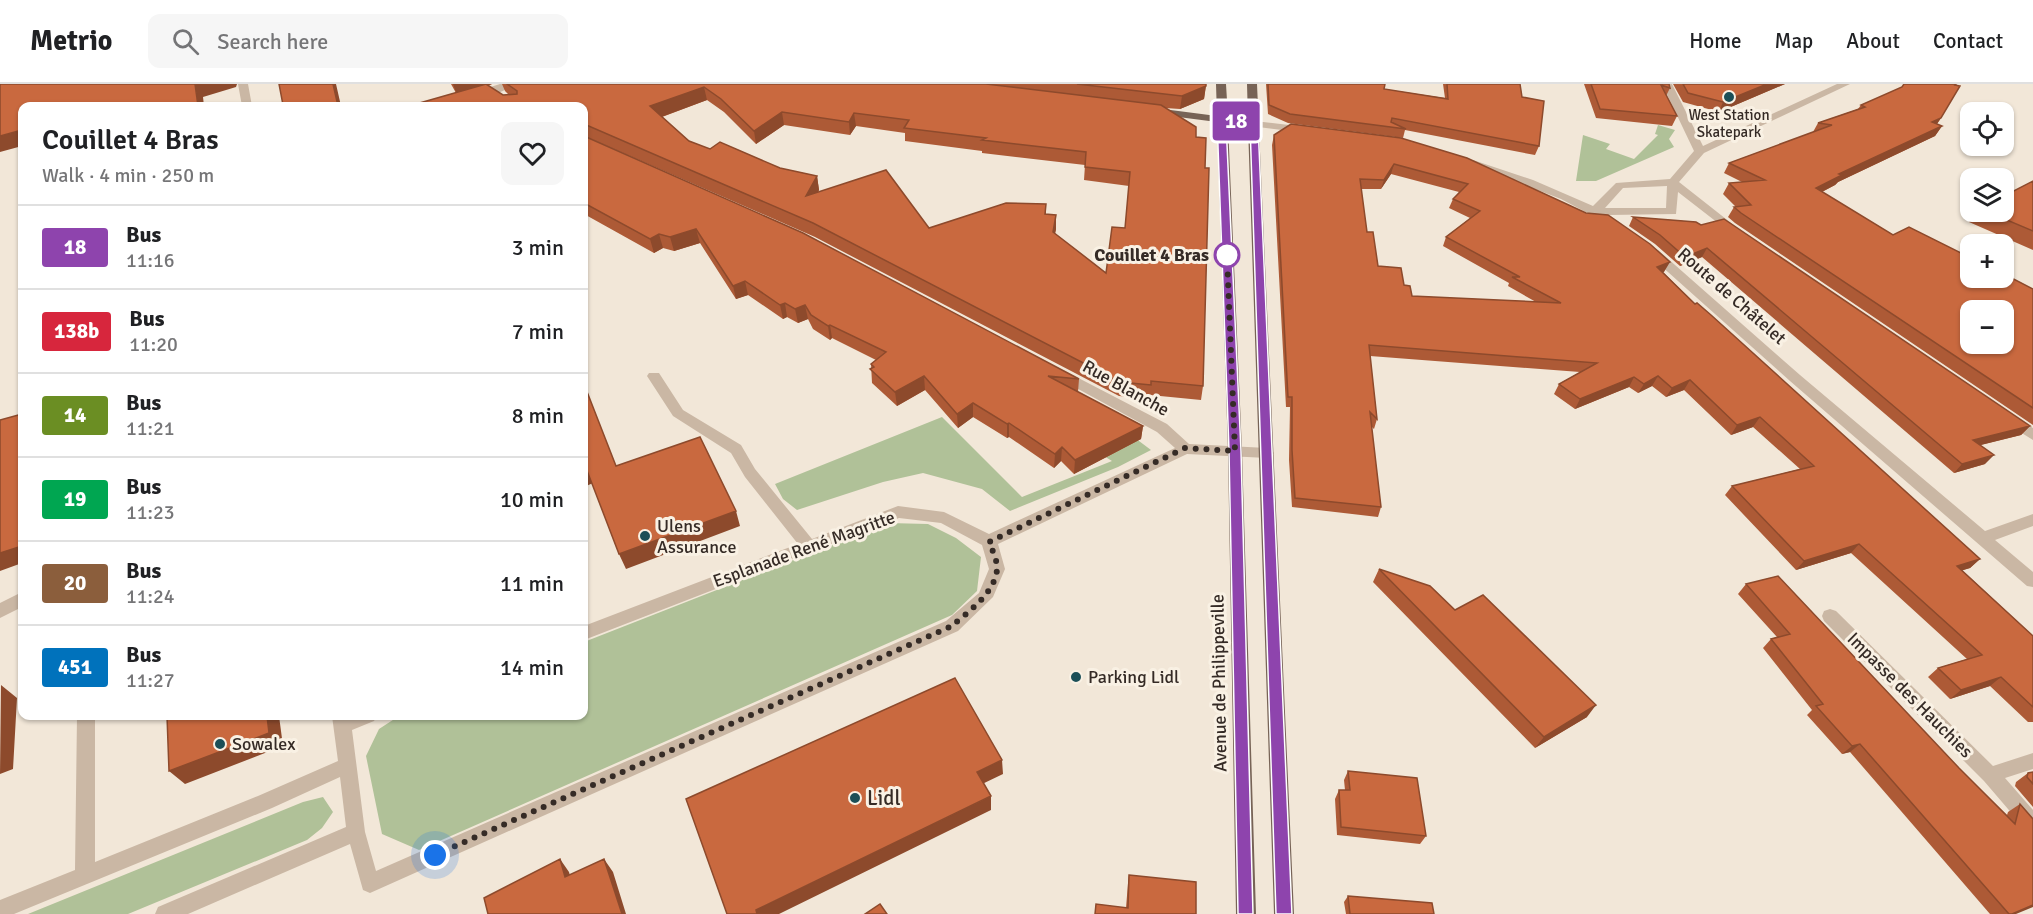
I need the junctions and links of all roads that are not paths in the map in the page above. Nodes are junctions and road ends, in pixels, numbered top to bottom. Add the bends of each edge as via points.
1 (243, 84) edge
2 (509, 84) edge
3 (1221, 84) edge
4 (1252, 84) edge
5 (1667, 84) edge
6 (1845, 84) edge
7 (493, 91) junction
8 (508, 101) edge
9 (246, 102) edge
10 (450, 102) edge
11 (1140, 109) edge
12 (1221, 119) junction
13 (1254, 124) junction
14 (1321, 132) edge
15 (1700, 151) junction
16 (1462, 160) edge
17 (1673, 182) junction
18 (1595, 211) junction
19 (1627, 232) edge
20 (1750, 242) edge
21 (1642, 244) edge
22 (1048, 368) edge
23 (654, 376) dead end
24 (1994, 408) edge
25 (2033, 435) edge
26 (1185, 448) junction
27 (1235, 451) junction
28 (1267, 453) junction
29 (2033, 520) edge
30 (1984, 538) junction
31 (989, 542) junction
32 (809, 546) junction
33 (2033, 581) edge
34 (18, 601) edge
35 (1, 611) edge
36 (18, 614) edge
37 (1830, 616) dead end
38 (588, 631) edge
39 (86, 720) edge
40 (342, 721) edge
41 (2033, 761) edge
42 (348, 765) junction
43 (1990, 775) junction
44 (2033, 824) edge
45 (356, 832) junction
46 (86, 875) junction
47 (0, 910) edge
48 (165, 914) edge
49 (1246, 914) edge
50 (1284, 914) edge

1 - 9 street
2 - 7 street
3 - 12 main road, Avenue de Philippeville
4 - 13 main road
5 - 15 street
6 - 15 street
7 - 8 street
7 - 10 street
11 - 12 main road
12 - 13 main road
12 - 27 main road, Avenue de Philippeville
13 - 14 street
13 - 28 main road
15 - 17 street
16 - 18 street via 1536,184
17 - 18 street via 1620,185
17 - 18 street via 1672,212
17 - 20 street
18 - 19 street
21 - 30 street, Route de Châtelet
22 - 26 street, Rue Blanche via 1162,428
23 - 32 street via 678,413 736,449 750,473
24 - 25 street
26 - 27 street
26 - 31 street
27 - 28 street
27 - 49 main road, Avenue de Philippeville
28 - 50 main road
29 - 30 street
30 - 33 street, Route de Châtelet
31 - 32 street, Esplanade René Magritte via 944,518 898,512
31 - 45 street via 997,569 985,597 952,626 370,883
32 - 38 street, Esplanade René Magritte
34 - 35 street
35 - 36 street
37 - 43 street, Impasse des Hauchies
39 - 46 street
40 - 42 street
41 - 43 street
42 - 45 street
42 - 46 street
43 - 44 street, Impasse des Hauchies
45 - 48 street
46 - 47 street

